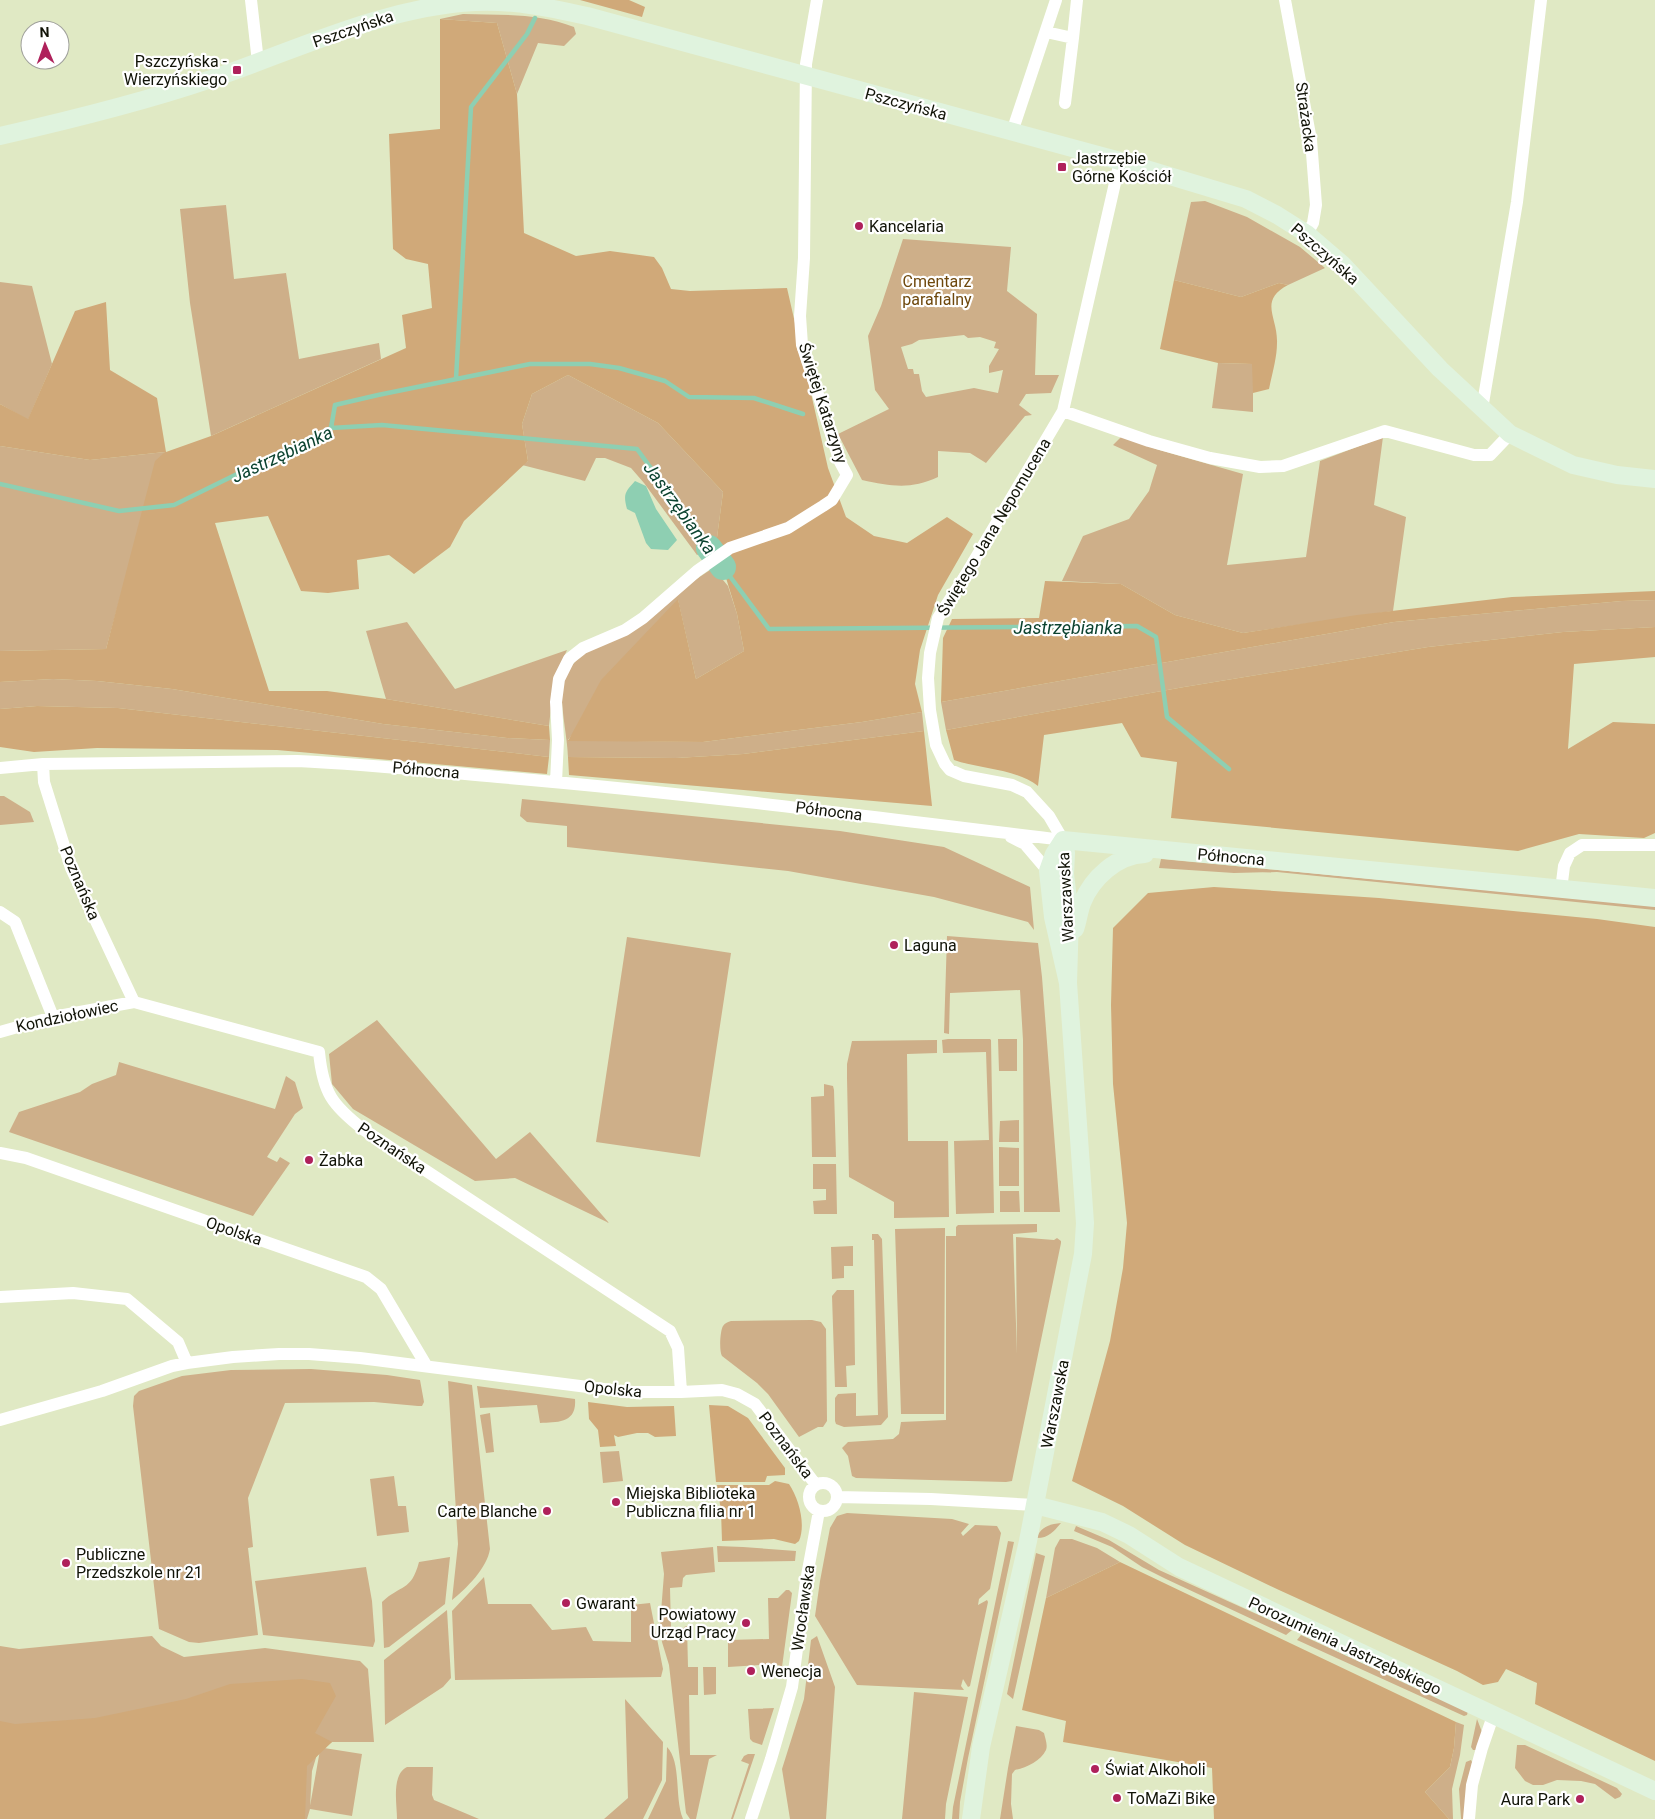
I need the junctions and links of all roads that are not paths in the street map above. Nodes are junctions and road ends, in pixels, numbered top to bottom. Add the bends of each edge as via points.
1 (251, 0) edge
2 (817, 0) edge
3 (1056, 0) edge
4 (1077, 0) edge
5 (1285, 0) edge
6 (1541, 0) edge
7 (427, 3) edge
8 (1046, 32) junction
9 (1073, 38) junction
10 (258, 62) junction
11 (806, 76) junction
12 (1065, 103) dead end
13 (1012, 132) junction
14 (0, 136) edge
15 (1120, 161) junction
16 (1310, 228) junction
17 (1482, 409) junction
18 (1063, 411) junction
19 (1510, 434) junction
20 (1655, 479) edge
21 (43, 764) junction
22 (0, 768) edge
23 (556, 782) junction
24 (1002, 832) junction
25 (1063, 840) junction
26 (1655, 845) edge
27 (1177, 852) junction
28 (1048, 871) junction
29 (1561, 890) junction
30 (1655, 898) edge
31 (0, 912) edge
32 (1069, 946) junction
33 (1068, 983) junction
34 (134, 1002) junction
35 (54, 1017) junction
36 (0, 1032) edge
37 (0, 1153) edge
38 (0, 1297) edge
39 (187, 1363) junction
40 (426, 1365) junction
41 (681, 1392) junction
42 (0, 1420) edge
43 (816, 1485) junction
44 (837, 1497) junction
45 (1035, 1505) junction
46 (820, 1511) junction
47 (1493, 1716) junction
48 (1655, 1791) edge
49 (751, 1819) edge
50 (971, 1819) edge
51 (1469, 1819) edge

1 - 10 street
2 - 11 street
3 - 8 street
4 - 9 street
5 - 16 street, Strażacka via 1311,140 1316,205
6 - 17 street via 1517,202
7 - 10 street, Pszczyńska
7 - 11 street, Pszczyńska via 533,4
8 - 9 street
8 - 13 street
9 - 12 street
10 - 14 street, Pszczyńska via 144,101
11 - 13 street, Pszczyńska
11 - 23 street, Świętej Katarzyny via 802,345 837,454 847,475 832,500 788,528 730,548 643,618 625,630 583,648 569,659 559,679 556,702
13 - 15 street, Pszczyńska
15 - 16 street, Pszczyńska via 1246,199
15 - 18 street, Świętego Jana Nepomucena
16 - 17 street, Pszczyńska via 1440,369
17 - 19 street, Pszczyńska
18 - 19 street via 1158,444 1260,467 1283,466 1385,431 1474,455 1490,454
18 - 25 street, Świętego Jana Nepomucena via 937,624 928,678 936,745 950,770 964,776 1012,785 1027,792 1049,816
19 - 20 street, Pszczyńska via 1573,464 1617,475
21 - 22 street, Północna
21 - 23 street, Północna via 297,761
21 - 34 street, Poznańska via 44,782 71,868
23 - 24 street, Północna
24 - 25 street, Północna
24 - 28 street via 1025,844
25 - 27 street, Północna
25 - 28 street, Warszawska
25 - 32 street, Warszawska via 1070,916
26 - 29 street via 1582,845 1570,852 1564,866
27 - 29 street, Północna
27 - 32 street via 1135,854 1107,868 1082,902
28 - 33 street, Warszawska via 1053,917
29 - 30 street, Północna
31 - 35 street via 15,922
32 - 33 street, Warszawska
33 - 45 street, Warszawska via 1084,1246
34 - 35 street, Kondziołowiec
34 - 41 street, Poznańska via 319,1052 330,1098 351,1120 670,1332 678,1348
35 - 36 street, Kondziołowiec
37 - 40 street, Opolska via 26,1158 366,1277 381,1289
38 - 39 street via 73,1293 126,1299 178,1342
39 - 40 street, Opolska via 233,1357 309,1354
39 - 42 street, Opolska
40 - 41 street, Opolska via 627,1392
41 - 43 street, Poznańska via 722,1390 755,1404
43 - 44 street via 830,1485
43 - 46 street via 808,1498 811,1506
44 - 45 street
44 - 46 street via 831,1509
45 - 47 street, Porozumienia Jastrzębskiego via 1102,1522 1179,1567
45 - 50 street, Warszawska via 981,1747
46 - 49 street, Wrocławska via 806,1581 792,1687
47 - 48 street, Porozumienia Jastrzębskiego
47 - 51 street via 1472,1785

